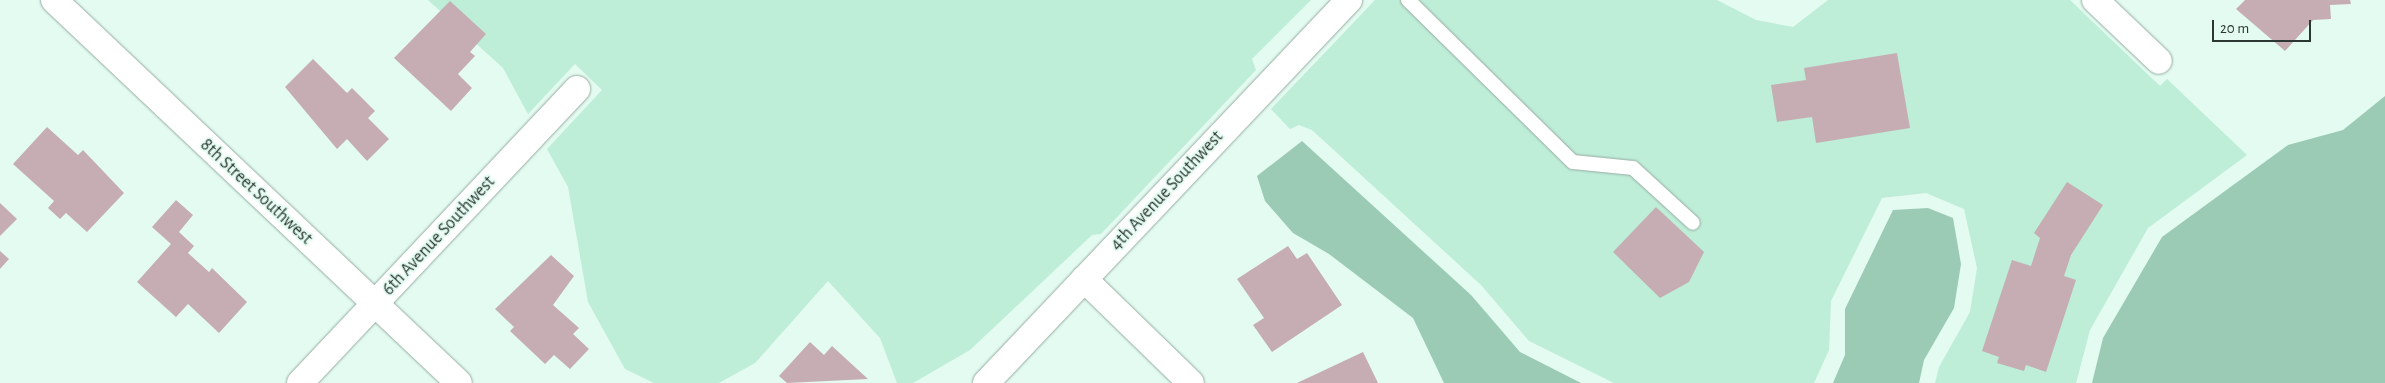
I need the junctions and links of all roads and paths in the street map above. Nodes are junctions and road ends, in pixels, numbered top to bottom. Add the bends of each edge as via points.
1 (54, 0) edge
2 (1349, 0) edge
3 (1408, 0) edge
4 (2094, 0) edge
5 (2159, 61) dead end
6 (577, 89) dead end
7 (1693, 223) dead end
8 (1084, 279) junction
9 (375, 304) junction
10 (300, 383) edge
11 (459, 383) edge
12 (986, 383) edge
13 (1191, 383) edge

1 - 9 street, 8th Street Southwest
2 - 8 street, 4th Avenue Southwest
3 - 7 lane via 1573,162 1633,168
4 - 5 street
6 - 9 street, 6th Avenue Southwest
8 - 12 street, 4th Avenue Southwest
8 - 13 street
9 - 10 street, 6th Avenue Southwest
9 - 11 street, 8th Street Southwest

